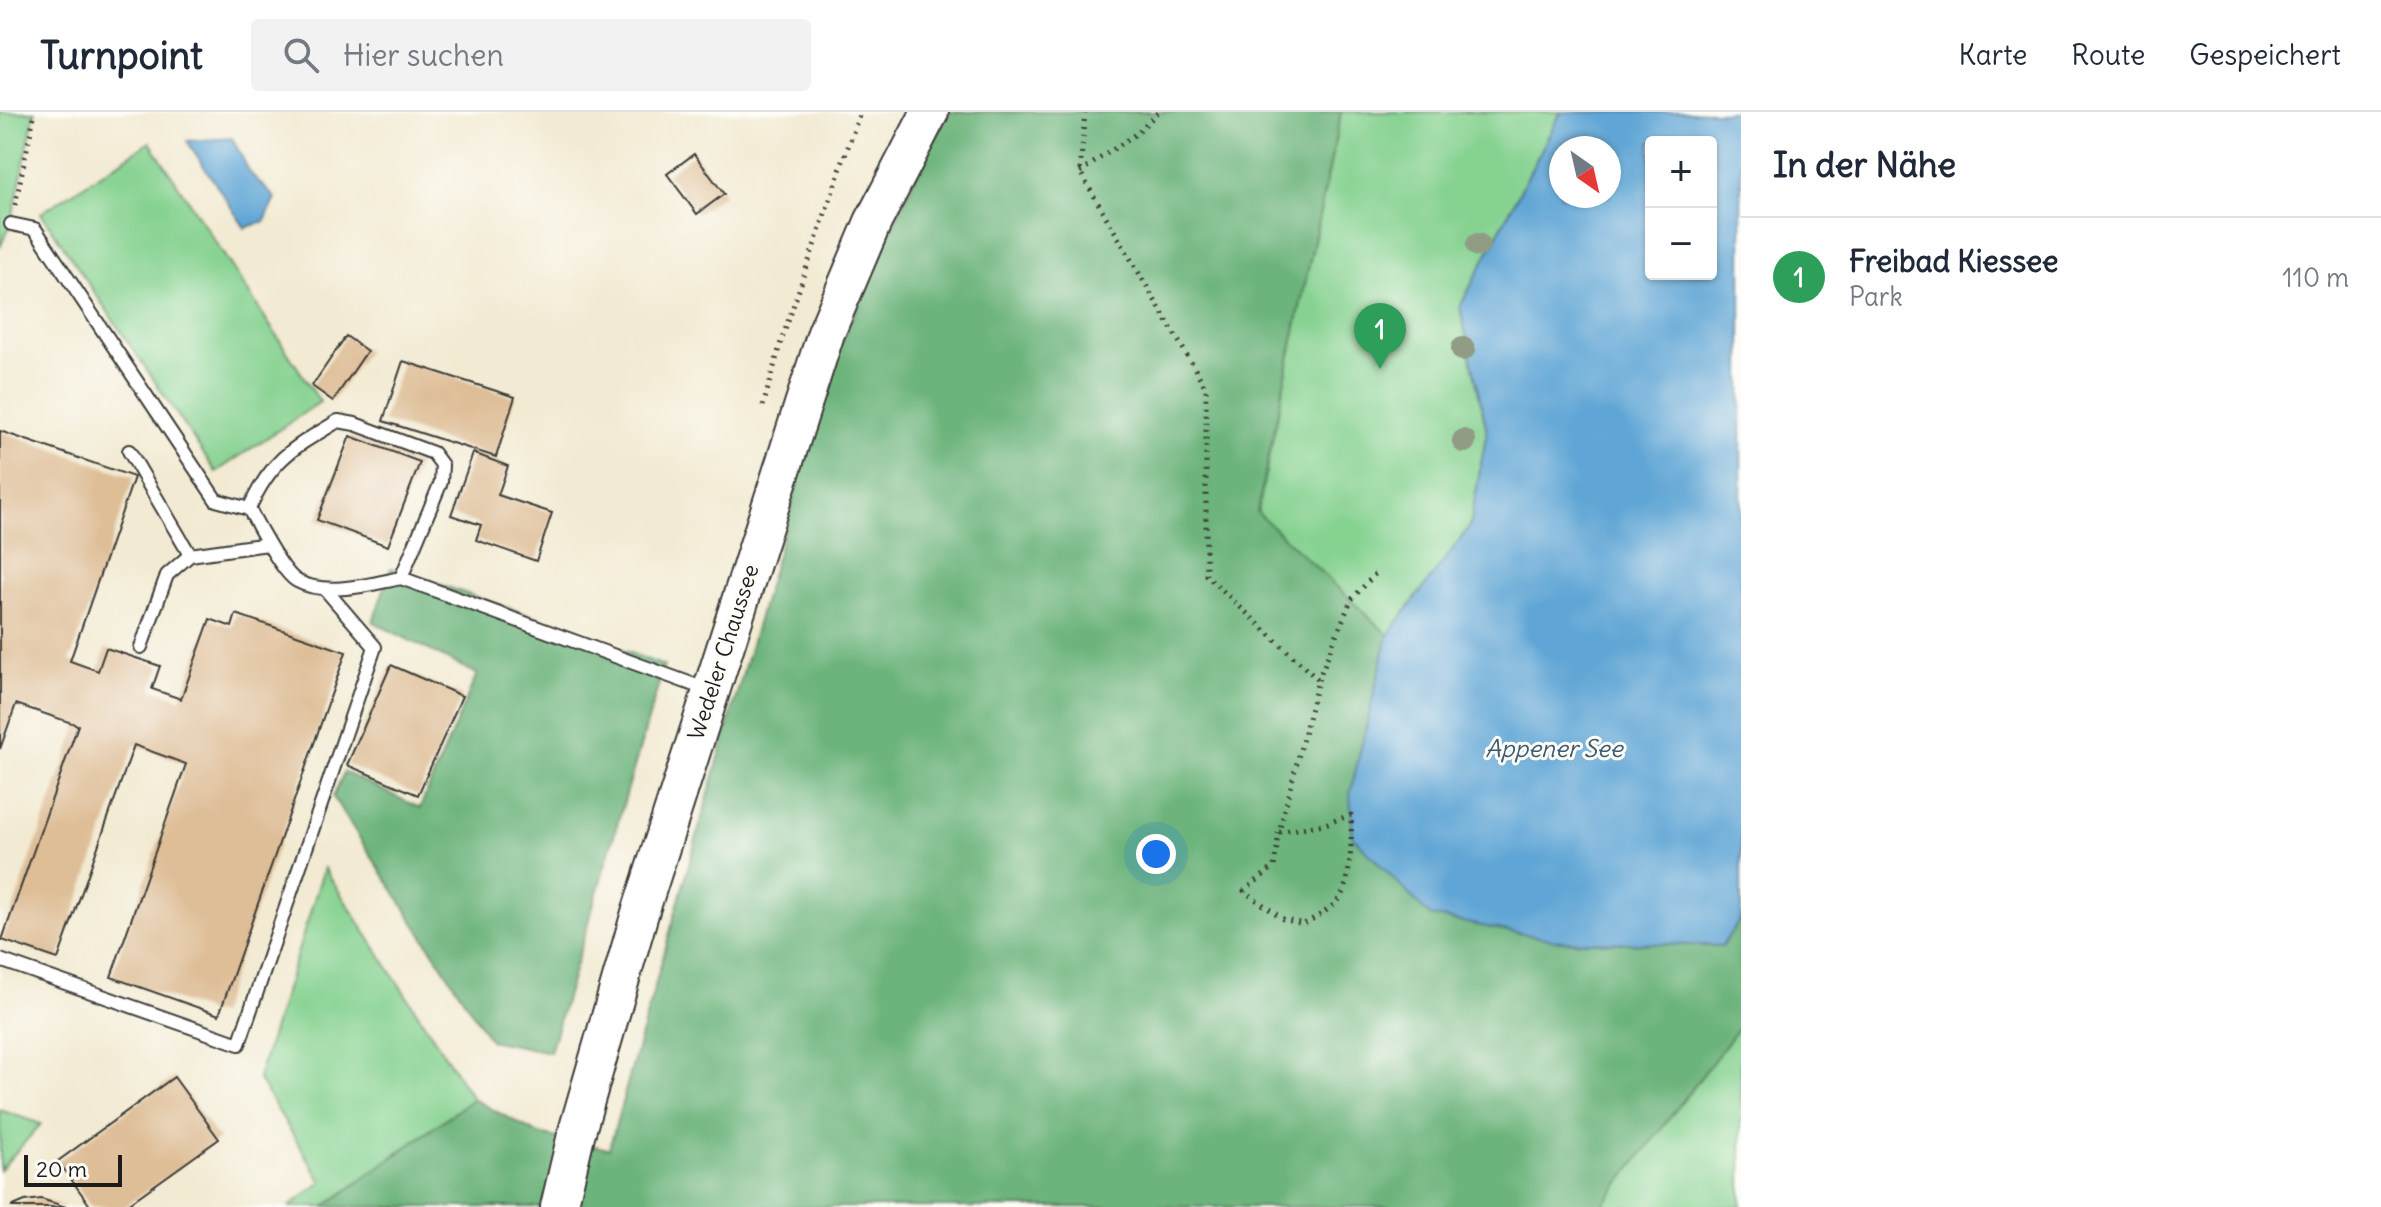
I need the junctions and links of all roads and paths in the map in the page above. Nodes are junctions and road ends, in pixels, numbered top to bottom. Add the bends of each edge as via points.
1 (35, 112) edge
2 (930, 112) edge
3 (1085, 112) edge
4 (1158, 112) edge
5 (1080, 172) junction
6 (11, 224) joint
7 (129, 451) dead end
8 (249, 509) junction
9 (268, 544) junction
10 (190, 555) junction
11 (1376, 573) dead end
12 (401, 578) junction
13 (325, 589) junction
14 (141, 647) dead end
15 (1318, 680) junction
16 (711, 691) junction
17 (1279, 832) junction
18 (0, 960) edge
19 (559, 1207) edge

1 - 6 path
2 - 16 main road, Wedeler Chaussee via 873,222 826,333
3 - 5 path
4 - 5 path
5 - 15 path via 1206,388 1206,575
6 - 8 lane via 35,229 216,500
7 - 10 lane
8 - 9 lane
8 - 12 lane via 259,485 288,451 338,421 433,453 442,465 441,482
9 - 10 lane
9 - 13 lane via 295,581
10 - 14 lane via 167,575
11 - 15 path via 1351,600
12 - 13 lane
12 - 16 lane
13 - 18 lane via 375,647 239,1044
15 - 17 path
16 - 19 main road, Wedeler Chaussee via 640,913
17 - 17 path via 1274,867 1244,891 1283,919 1304,924 1325,913 1343,892 1353,837 1351,815

